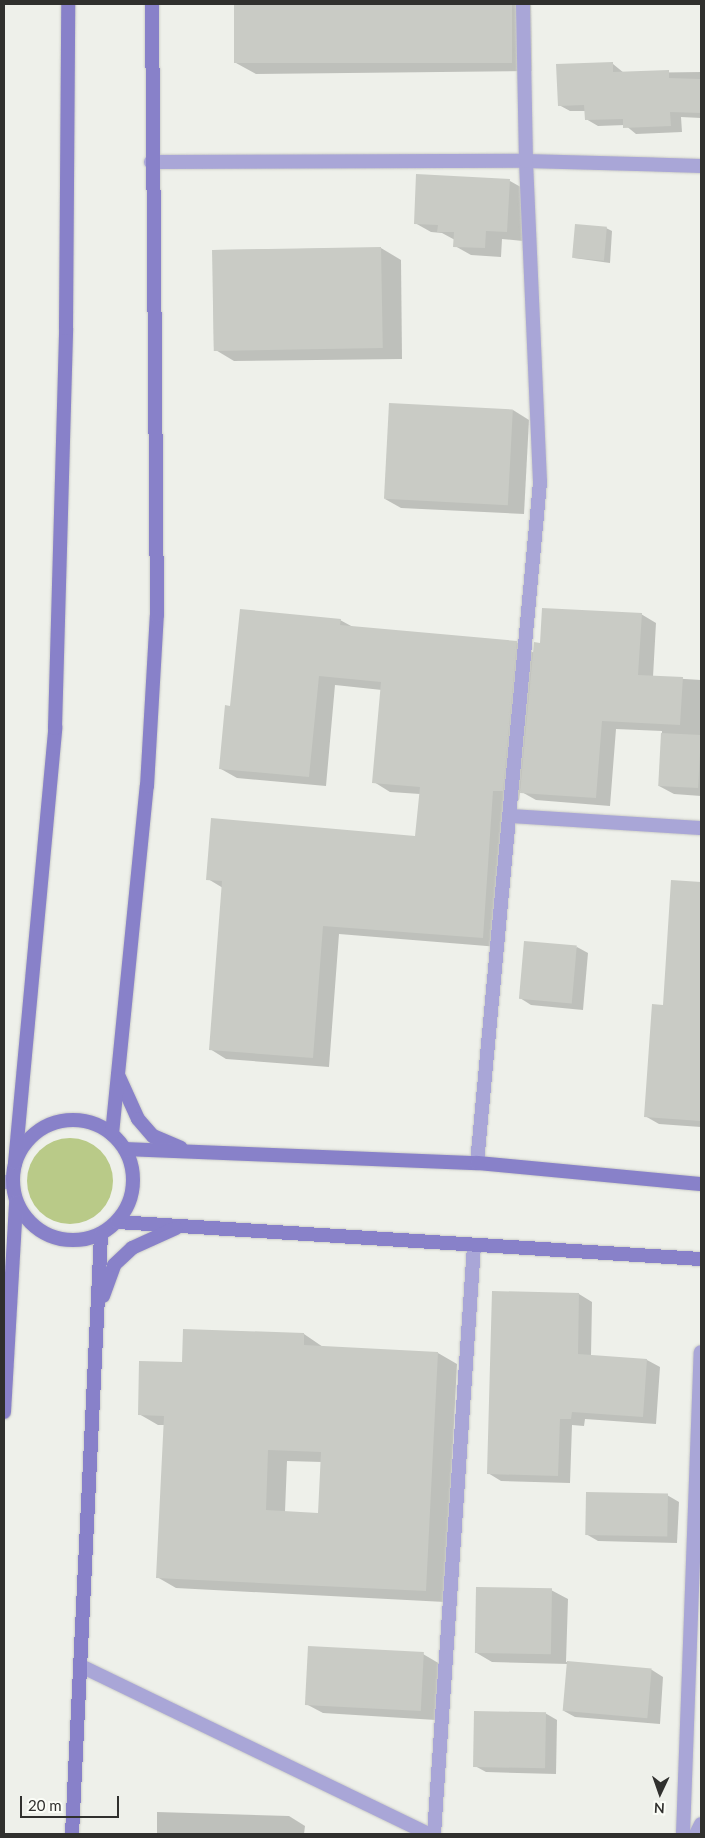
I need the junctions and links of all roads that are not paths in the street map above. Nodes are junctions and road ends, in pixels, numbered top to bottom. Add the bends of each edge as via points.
1 (68, 4) edge
2 (152, 4) edge
3 (523, 4) edge
4 (526, 161) junction
5 (151, 162) junction
6 (701, 166) edge
7 (510, 816) junction
8 (701, 828) edge
9 (118, 1075) junction
10 (112, 1134) junction
11 (125, 1148) junction
12 (188, 1151) junction
13 (15, 1162) junction
14 (477, 1163) junction
15 (8, 1182) edge
16 (701, 1184) edge
17 (16, 1202) junction
18 (117, 1222) junction
19 (179, 1226) junction
20 (101, 1234) junction
21 (474, 1245) junction
22 (701, 1259) edge
23 (98, 1311) junction
24 (701, 1352) edge
25 (4, 1412) edge
26 (81, 1666) junction
27 (701, 1824) edge
28 (72, 1834) edge
29 (428, 1834) edge
30 (434, 1834) edge
31 (683, 1834) edge
32 (696, 1834) edge

1 - 13 main road via 66,328 55,728
2 - 5 main road
3 - 4 street
4 - 5 street
4 - 6 street
4 - 7 street via 540,482
5 - 9 main road via 157,615 147,786
7 - 8 street
7 - 14 street
9 - 10 main road
9 - 12 main road via 138,1119 153,1136
10 - 11 main road
10 - 13 main road via 95,1123 76,1120 56,1122 38,1130
11 - 12 main road
11 - 18 main road via 133,1167 133,1187 128,1206
12 - 14 main road
13 - 15 main road
14 - 16 main road
15 - 17 main road
17 - 20 main road via 37,1228 61,1240 81,1240
17 - 25 main road
18 - 19 main road
18 - 20 main road
19 - 21 main road
19 - 23 main road via 132,1248 114,1265
20 - 23 main road
21 - 22 main road
21 - 30 street
23 - 26 main road
24 - 31 street
26 - 28 main road
26 - 29 street
27 - 32 street

